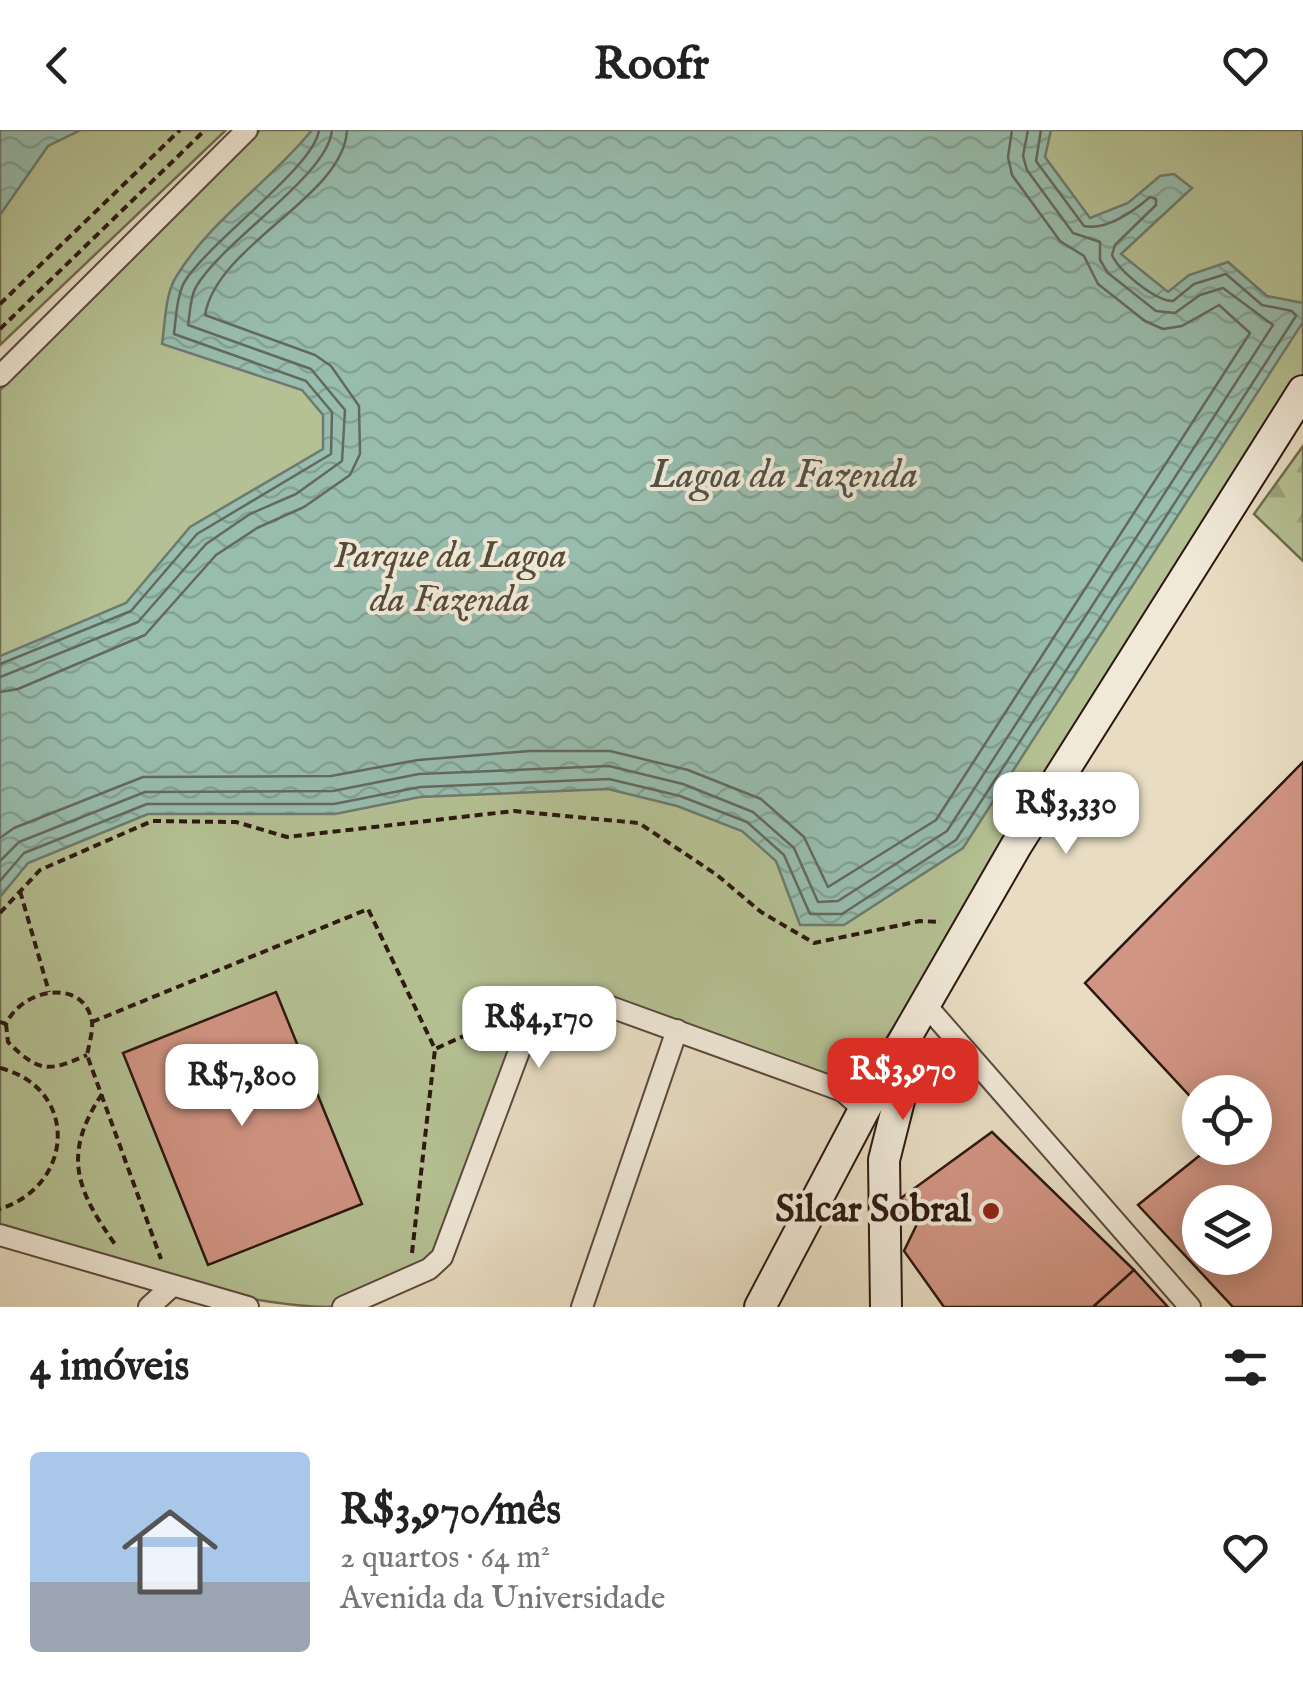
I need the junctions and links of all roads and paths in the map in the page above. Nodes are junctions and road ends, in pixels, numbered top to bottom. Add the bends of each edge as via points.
1 (180, 130) edge
2 (205, 130) edge
3 (247, 130) edge
4 (0, 304) edge
5 (0, 328) edge
6 (0, 376) edge
7 (1303, 391) edge
8 (1303, 428) edge
9 (20, 891) junction
10 (0, 913) edge
11 (940, 922) dead end
12 (49, 992) junction
13 (544, 1000) dead end
14 (930, 1011) junction
15 (92, 1022) junction
16 (3, 1023) edge
17 (677, 1030) junction
18 (435, 1049) junction
19 (88, 1054) junction
20 (0, 1068) edge
21 (102, 1094) junction
22 (864, 1110) junction
23 (884, 1160) junction
24 (0, 1210) edge
25 (0, 1235) edge
26 (412, 1258) dead end
27 (148, 1280) junction
28 (172, 1287) junction
29 (149, 1307) edge
30 (248, 1307) edge
31 (342, 1307) edge
32 (582, 1307) edge
33 (760, 1307) edge
34 (886, 1307) edge
35 (1190, 1307) edge

1 - 4 path
2 - 5 path
3 - 6 street
7 - 22 main road via 1016,846
8 - 14 main road
9 - 10 path
9 - 11 path via 40,870 152,821 236,822 286,836 514,811 639,823 814,943
9 - 12 path
12 - 15 path via 71,996
12 - 16 path via 14,1005
13 - 18 path
14 - 23 main road via 918,1030
14 - 35 street
15 - 18 path via 368,909
15 - 19 path
16 - 19 path via 8,1042 38,1066 55,1069
17 - 22 street via 844,1091
17 - 31 street via 605,1004 538,1028 522,1046 442,1258
17 - 32 street
18 - 26 path
19 - 21 path
20 - 24 path via 44,1095 58,1140 41,1185
21 - 27 path via 82,1124 79,1185 118,1248
21 - 28 path
22 - 23 main road
22 - 33 main road
23 - 34 main road
25 - 27 street
27 - 28 street
28 - 29 street
28 - 30 street

